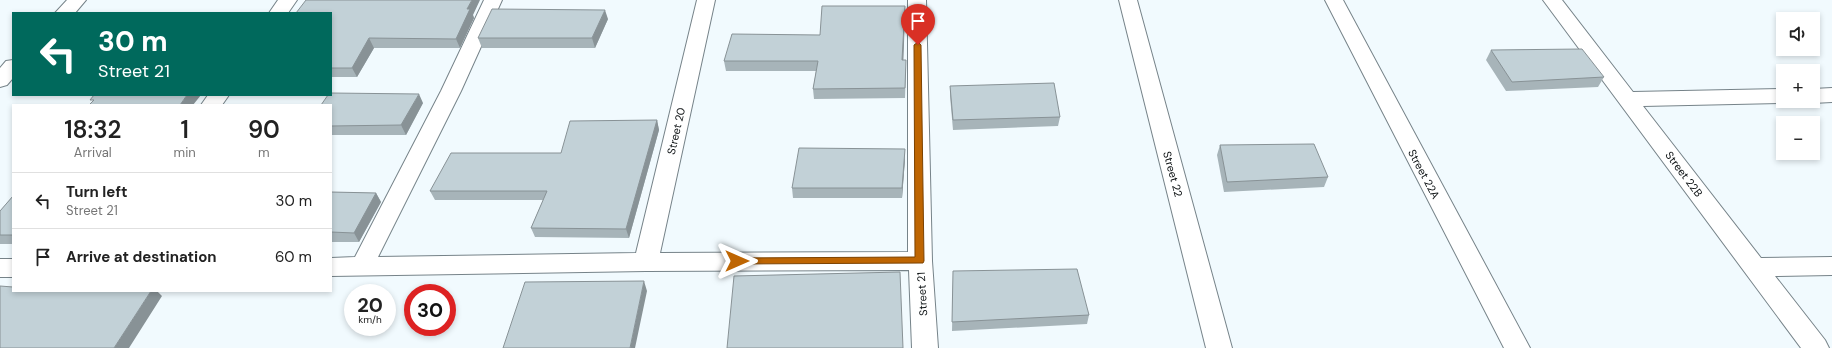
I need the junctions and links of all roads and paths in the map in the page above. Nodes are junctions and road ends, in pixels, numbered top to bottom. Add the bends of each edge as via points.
1 (77, 0) edge
2 (288, 0) edge
3 (493, 0) edge
4 (706, 0) edge
5 (917, 0) edge
6 (1128, 0) edge
7 (1334, 0) edge
8 (1552, 0) edge
9 (65, 12) edge
10 (279, 12) edge
11 (12, 67) edge
12 (0, 80) edge
13 (1832, 95) edge
14 (1776, 96) edge
15 (1820, 96) edge
16 (1628, 99) junction
17 (920, 261) junction
18 (646, 262) junction
19 (362, 266) junction
20 (1832, 266) edge
21 (332, 267) edge
22 (1754, 267) junction
23 (0, 268) edge
24 (12, 268) edge
25 (925, 348) edge
26 (1219, 348) edge
27 (1517, 348) edge
28 (1816, 348) edge

1 - 9 street
2 - 10 street
3 - 19 street via 451,91
4 - 18 street, Street 20
5 - 17 street, Street 21
6 - 26 street, Street 22
7 - 27 street, Street 22A
8 - 16 street, Street 22B
11 - 12 street
13 - 15 street
14 - 16 street
16 - 22 street, Street 22B
17 - 18 street
17 - 25 street, Street 21
18 - 19 street
19 - 21 street
20 - 22 street
22 - 28 street, Street 22B
23 - 24 street

